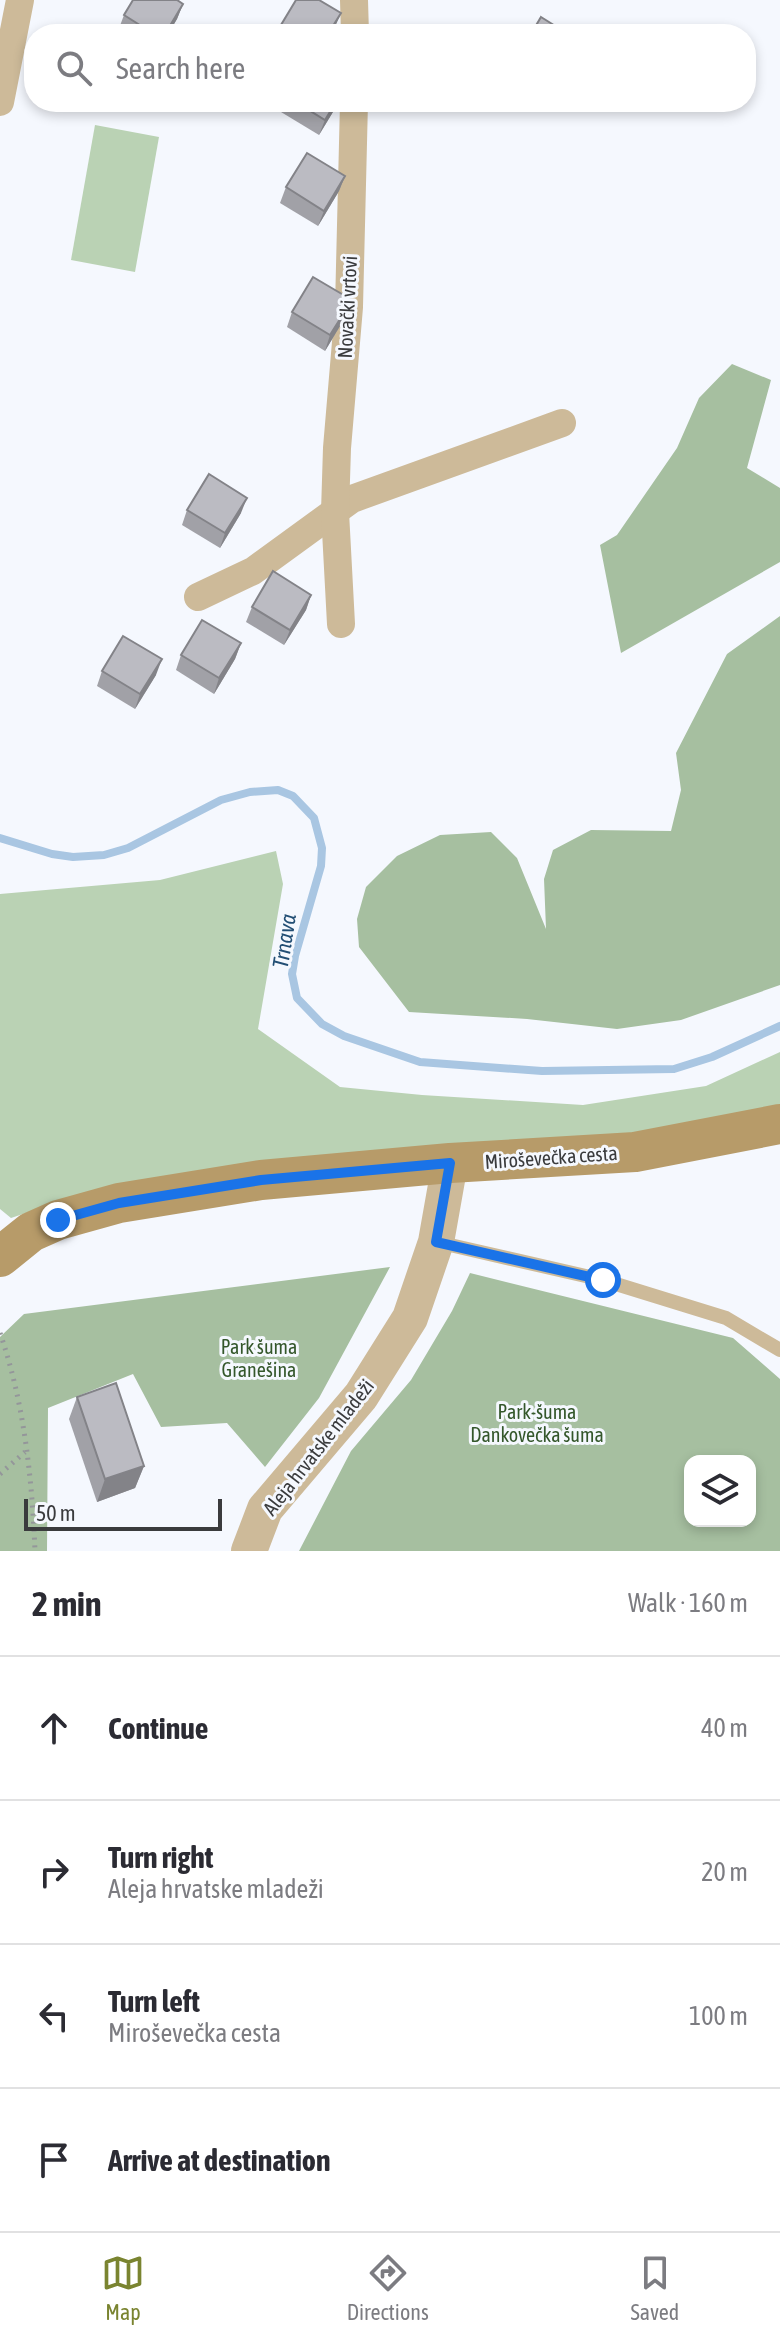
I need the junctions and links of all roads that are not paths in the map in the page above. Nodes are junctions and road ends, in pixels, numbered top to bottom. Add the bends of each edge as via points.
1 (20, 0) edge
2 (354, 0) edge
3 (355, 24) edge
4 (0, 102) edge
5 (354, 112) edge
6 (562, 423) dead end
7 (335, 512) junction
8 (198, 597) dead end
9 (341, 624) dead end
10 (780, 1124) edge
11 (450, 1163) junction
12 (436, 1242) junction
13 (0, 1257) edge
14 (780, 1350) edge
15 (249, 1551) edge

1 - 4 street
2 - 3 street
5 - 7 street, Novački vrtovi via 349,307
6 - 7 street via 352,499
7 - 8 street via 253,571
7 - 9 street, Novački vrtovi
10 - 11 main road, Miroševečka cesta via 635,1152
11 - 12 street, Aleja hrvatske mladeži
11 - 13 main road, Miroševečka cesta via 261,1180 119,1203 31,1232
12 - 14 lane via 603,1280 713,1313
12 - 15 street, Aleja hrvatske mladeži via 410,1318 361,1396 265,1509

